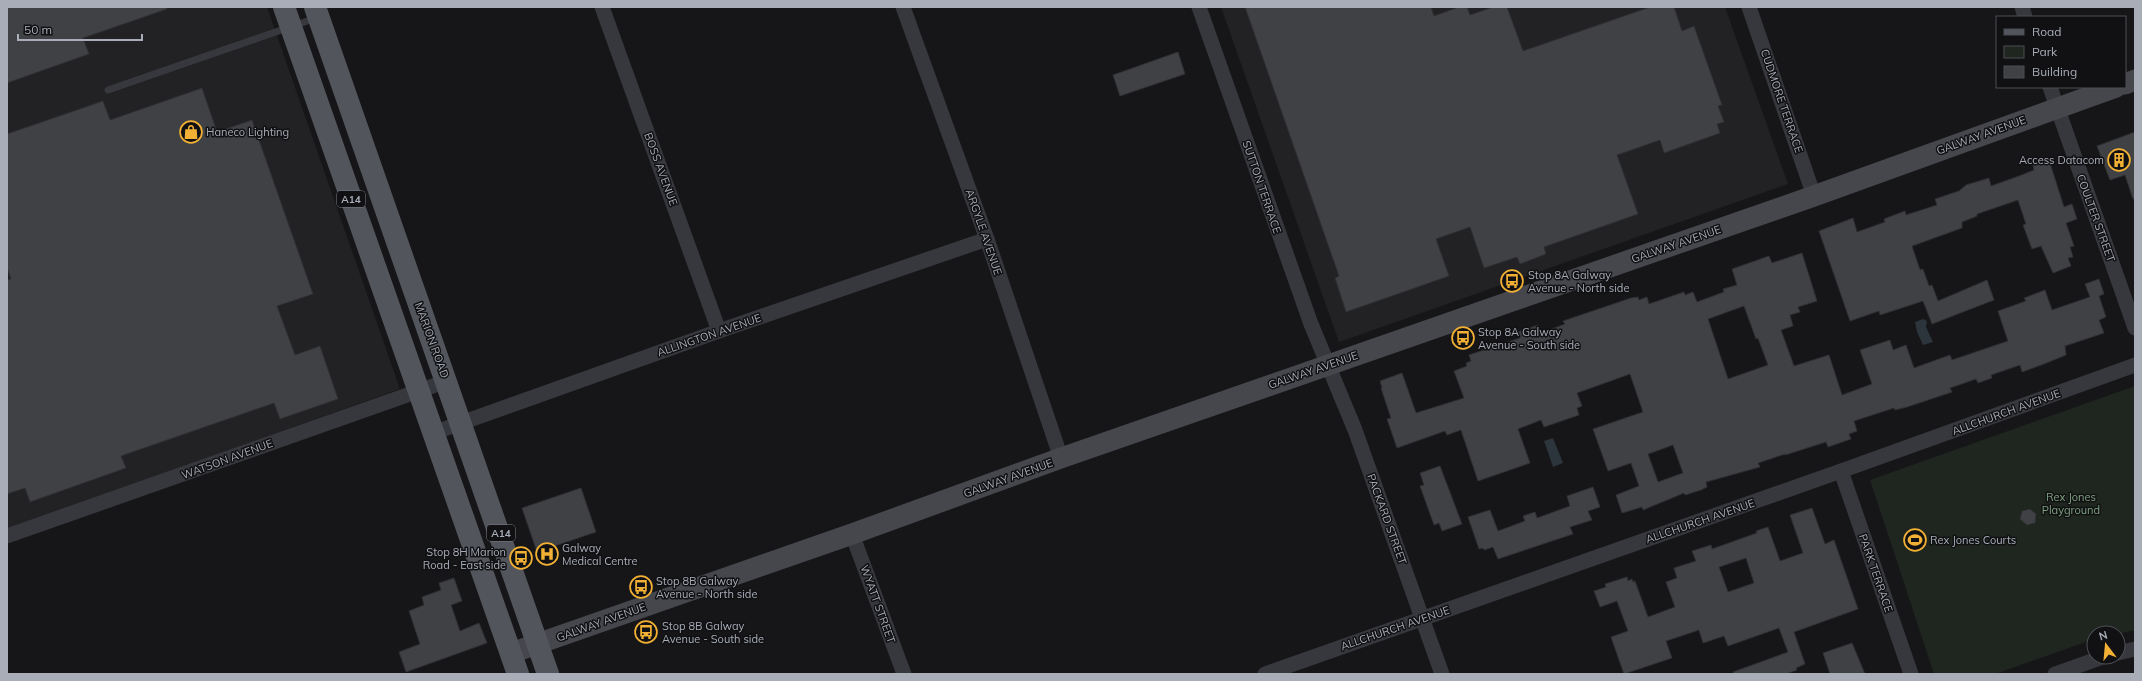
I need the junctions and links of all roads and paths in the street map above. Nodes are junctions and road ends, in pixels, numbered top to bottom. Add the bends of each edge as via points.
1 (602, 7) edge
2 (903, 7) edge
3 (1199, 7) edge
4 (1749, 7) edge
5 (317, 12) edge
6 (288, 17) edge
7 (2050, 88) edge
8 (2113, 88) edge
9 (108, 90) dead end
10 (2057, 108) junction
11 (1814, 196) junction
12 (987, 239) junction
13 (2135, 328) edge
14 (719, 331) junction
15 (1328, 365) junction
16 (2135, 365) edge
17 (447, 381) junction
18 (418, 391) junction
19 (462, 423) junction
20 (433, 433) junction
21 (1061, 458) junction
22 (1841, 471) junction
23 (852, 534) junction
24 (7, 536) edge
25 (1422, 618) junction
26 (539, 644) junction
27 (511, 653) junction
28 (2086, 663) edge
29 (518, 674) edge
30 (548, 674) edge
31 (904, 674) edge
32 (1265, 674) edge
33 (1442, 674) edge
34 (1911, 674) edge
35 (2055, 674) edge

1 - 14 street, BOSS AVENUE
2 - 12 street, ARGYLE AVENUE
3 - 15 street, SUTTON TERRACE via 1310,324
4 - 11 street, CUDMORE TERRACE
5 - 6 lane
5 - 17 main road, MARION ROAD / A14
6 - 9 lane
6 - 18 main road, A14
7 - 10 street, COULTER STREET
8 - 10 street, GALWAY AVENUE
10 - 11 street, GALWAY AVENUE
10 - 13 street, COULTER STREET
11 - 15 street, GALWAY AVENUE
12 - 14 street, ALLINGTON AVENUE
12 - 21 street, ARGYLE AVENUE
14 - 19 street, ALLINGTON AVENUE
15 - 21 street, GALWAY AVENUE
15 - 25 street, PACKARD STREET via 1355,430
16 - 22 street, ALLCHURCH AVENUE
17 - 18 street, WATSON AVENUE
17 - 19 main road, MARION ROAD / A14
18 - 20 main road, A14
18 - 24 street, WATSON AVENUE
19 - 20 street, ALLINGTON AVENUE
19 - 26 main road, MARION ROAD / A14
20 - 27 main road, A14
21 - 23 street, GALWAY AVENUE
22 - 25 street, ALLCHURCH AVENUE
22 - 34 street, PARK TERRACE
23 - 26 street, GALWAY AVENUE
23 - 31 street, WYATT STREET
25 - 32 street, ALLCHURCH AVENUE
25 - 33 street, PACKARD STREET
26 - 27 street, GALWAY AVENUE
26 - 30 main road, MARION ROAD / A14
27 - 29 main road, A14
28 - 35 street

